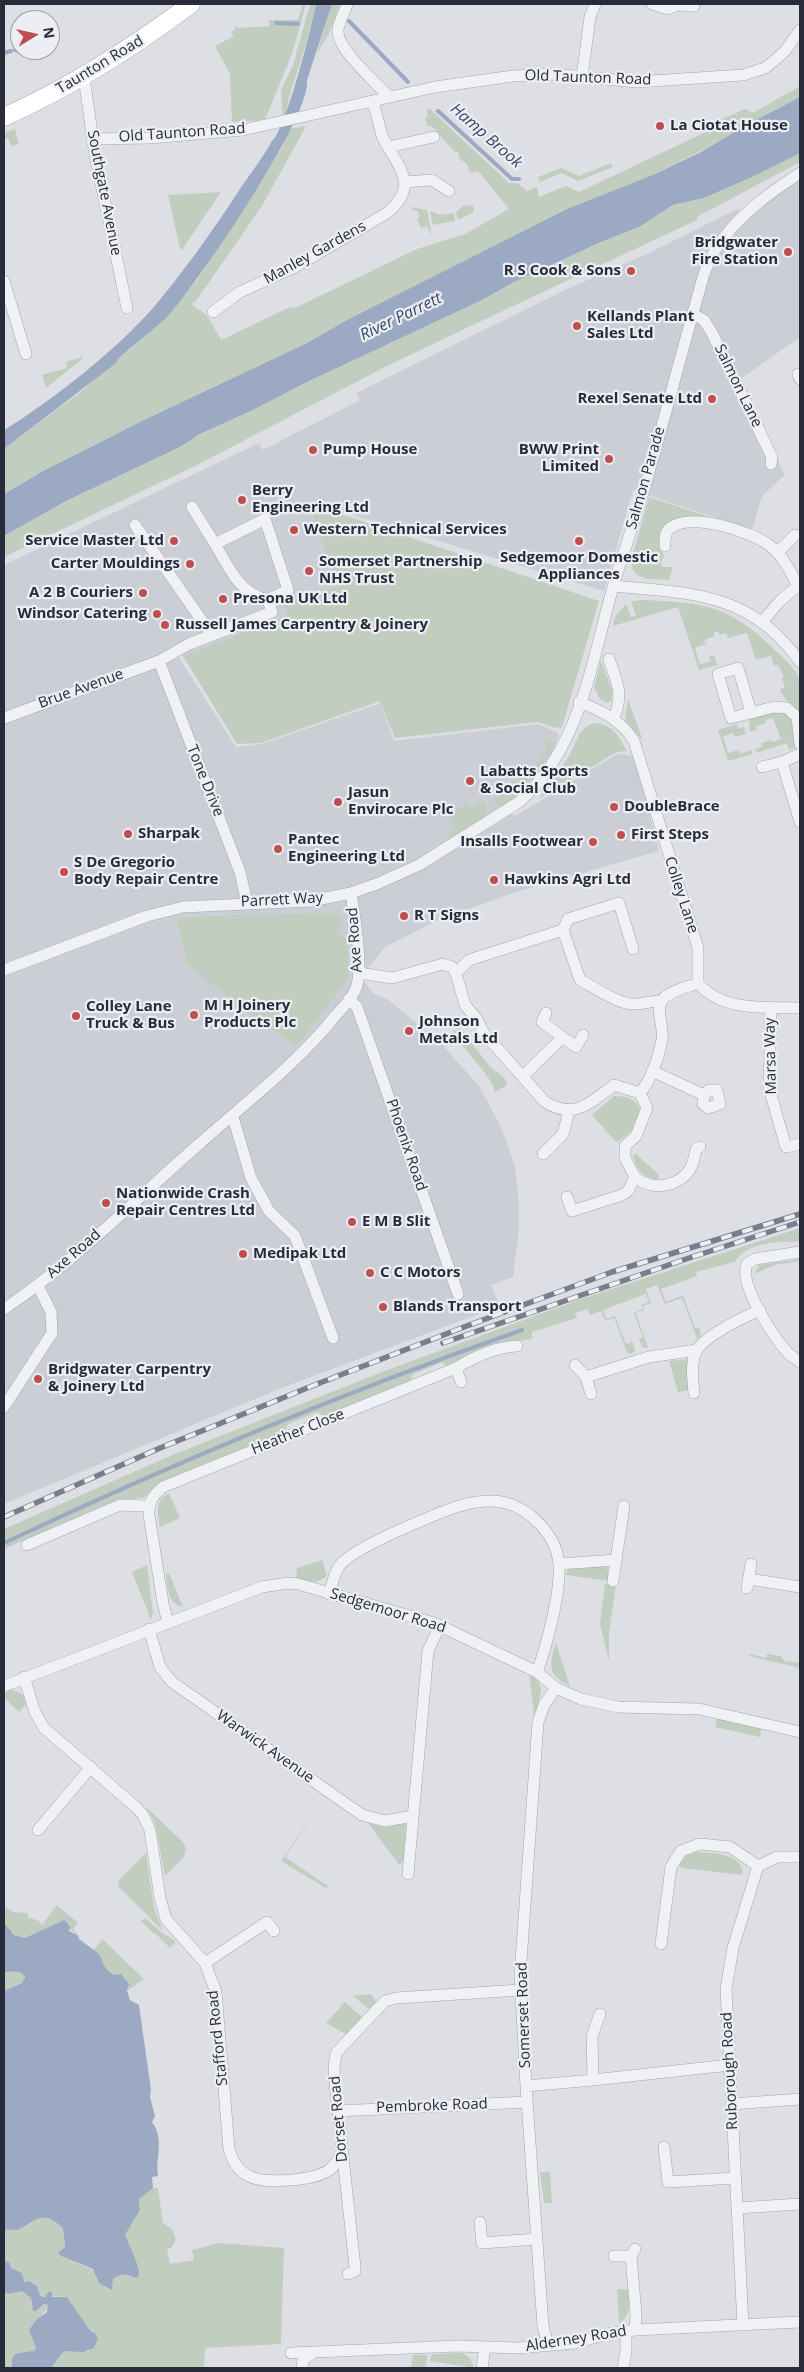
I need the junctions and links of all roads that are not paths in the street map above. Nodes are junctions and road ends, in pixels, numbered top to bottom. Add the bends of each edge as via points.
1 (347, 4) edge
2 (595, 4) edge
3 (652, 4) edge
4 (680, 4) edge
5 (184, 6) edge
6 (694, 6) dead end
7 (800, 30) edge
8 (84, 77) junction
9 (582, 77) junction
10 (389, 97) junction
11 (373, 101) junction
12 (4, 117) edge
13 (434, 137) dead end
14 (92, 138) junction
15 (388, 147) junction
16 (800, 173) edge
17 (405, 182) junction
18 (449, 191) dead end
19 (4, 281) edge
20 (127, 308) dead end
21 (213, 312) dead end
22 (693, 314) junction
23 (26, 354) dead end
24 (771, 464) dead end
25 (192, 507) dead end
26 (135, 525) dead end
27 (795, 535) dead end
28 (215, 544) junction
29 (665, 546) dead end
30 (777, 553) junction
31 (799, 585) edge
32 (613, 586) junction
33 (268, 600) junction
34 (762, 622) junction
35 (212, 635) junction
36 (609, 659) dead end
37 (159, 661) junction
38 (800, 662) edge
39 (579, 702) junction
40 (751, 712) dead end
41 (4, 718) edge
42 (614, 718) junction
43 (800, 744) edge
44 (800, 754) edge
45 (782, 762) junction
46 (762, 767) dead end
47 (800, 822) edge
48 (351, 893) junction
49 (247, 903) junction
50 (563, 930) junction
51 (633, 949) dead end
52 (4, 970) edge
53 (359, 973) junction
54 (456, 973) junction
55 (698, 982) junction
56 (349, 999) junction
57 (661, 1001) junction
58 (771, 1007) junction
59 (800, 1008) edge
60 (546, 1013) dead end
61 (583, 1035) dead end
62 (562, 1038) junction
63 (652, 1071) junction
64 (523, 1076) junction
65 (640, 1093) junction
66 (704, 1096) dead end
67 (569, 1111) junction
68 (233, 1117) junction
69 (800, 1144) edge
70 (700, 1147) dead end
71 (543, 1154) dead end
72 (635, 1178) junction
73 (567, 1197) dead end
74 (800, 1252) edge
75 (38, 1286) junction
76 (458, 1294) dead end
77 (4, 1309) edge
78 (760, 1310) junction
79 (333, 1338) dead end
80 (517, 1346) dead end
81 (697, 1350) junction
82 (800, 1362) edge
83 (575, 1366) dead end
84 (456, 1368) junction
85 (586, 1377) junction
86 (461, 1382) dead end
87 (694, 1393) dead end
88 (590, 1394) dead end
89 (4, 1407) edge
90 (148, 1506) junction
91 (624, 1506) dead end
92 (27, 1545) dead end
93 (616, 1560) junction
94 (559, 1564) junction
95 (751, 1564) dead end
96 (613, 1581) dead end
97 (800, 1587) edge
98 (329, 1594) junction
99 (168, 1622) junction
100 (440, 1625) junction
101 (149, 1629) junction
102 (537, 1672) junction
103 (24, 1678) junction
104 (4, 1686) edge
105 (556, 1688) junction
106 (800, 1732) edge
107 (91, 1767) junction
108 (413, 1816) junction
109 (48, 1839) dead end
110 (800, 1857) edge
111 (758, 1866) junction
112 (408, 1874) dead end
113 (268, 1922) dead end
114 (661, 1944) dead end
115 (205, 1963) junction
116 (520, 1990) junction
117 (600, 2014) dead end
118 (730, 2065) junction
119 (593, 2080) junction
120 (526, 2086) junction
121 (800, 2099) edge
122 (527, 2102) junction
123 (732, 2104) junction
124 (338, 2111) junction
125 (664, 2147) dead end
126 (341, 2154) junction
127 (735, 2178) junction
128 (800, 2204) edge
129 (737, 2208) junction
130 (480, 2222) dead end
131 (537, 2239) junction
132 (614, 2256) dead end
133 (356, 2274) dead end
134 (800, 2322) edge
135 (743, 2325) junction
136 (630, 2331) junction
137 (548, 2346) junction
138 (485, 2347) junction
139 (314, 2352) junction
140 (291, 2353) dead end
141 (302, 2368) edge
142 (482, 2368) edge
143 (623, 2368) edge

1 - 10 street via 338,30 340,41
2 - 9 street via 590,17
3 - 4 street via 668,9
4 - 6 street
5 - 8 main road, Taunton Road via 146,37
7 - 9 street, Old Taunton Road via 774,61 743,76 636,82
8 - 12 main road, Taunton Road
8 - 14 street, Southgate Avenue
9 - 10 street, Old Taunton Road via 513,76
10 - 11 street, Old Taunton Road
11 - 14 street, Old Taunton Road via 243,130
11 - 15 street
13 - 15 street
14 - 20 street, Southgate Avenue
15 - 17 street
16 - 22 street, Salmon Parade via 759,203 715,250 704,274
17 - 18 street via 432,180
17 - 21 street, Manley Gardens via 399,203 386,213 295,267 240,292
19 - 23 street
22 - 24 street, Salmon Lane via 704,320 712,333 772,457
22 - 32 street, Salmon Parade
25 - 28 street
26 - 35 street
27 - 30 street
28 - 33 street via 241,586 254,597
28 - 33 street via 265,519 288,590
29 - 30 street via 665,536 670,528 696,522 759,539
30 - 31 street
31 - 34 street via 780,600
32 - 34 street via 710,597
32 - 39 street, Salmon Parade
33 - 35 street, Brue Avenue via 272,612
34 - 38 street
35 - 37 street, Brue Avenue
36 - 42 street via 620,695
37 - 41 street, Brue Avenue
37 - 49 street, Tone Drive via 240,872
39 - 42 street, Colley Lane
39 - 48 street, Parrett Way via 561,752 547,774 519,802 418,865
40 - 43 street via 780,706 792,711
42 - 55 street, Colley Lane via 629,732 639,754 698,948
44 - 45 street
45 - 46 street
45 - 47 street
48 - 49 street, Parrett Way via 311,901
48 - 53 street, Axe Road
49 - 52 street, Parrett Way via 184,907 147,916
50 - 51 street via 568,920 619,904
50 - 54 street via 469,960
50 - 57 street via 580,980 624,1002
53 - 54 street via 392,978 443,964
53 - 56 street, Axe Road via 356,988
54 - 64 street via 465,1006 483,1032
55 - 57 street via 665,996
55 - 58 street via 720,1000 736,1005
56 - 68 street, Axe Road via 296,1058
56 - 76 street, Phoenix Road via 357,1006
57 - 63 street via 663,1038
58 - 59 street
58 - 69 street, Marsa Way via 770,1095 786,1148
60 - 62 street via 542,1022
61 - 62 street via 576,1047
62 - 64 street
63 - 65 street
63 - 66 street
64 - 67 street via 545,1102
65 - 67 street via 614,1085 581,1109
65 - 72 street via 647,1108 636,1136 625,1146 625,1158
67 - 71 street via 563,1134
68 - 75 street, Axe Road
68 - 79 street via 252,1178 269,1211 294,1236
70 - 72 street via 696,1149 689,1171 680,1180 660,1186 648,1185
72 - 73 street via 622,1196 572,1211
74 - 78 street via 750,1260 746,1276
75 - 77 street, Axe Road
75 - 89 street via 51,1312 52,1333
78 - 81 street via 729,1325
78 - 82 street via 787,1352
80 - 84 street, Heather Close via 496,1350
81 - 85 street via 649,1357
81 - 87 street via 693,1366
83 - 85 street
84 - 86 street
84 - 90 street, Heather Close via 162,1487
85 - 88 street
90 - 92 street via 120,1505
90 - 99 street
91 - 93 street
93 - 94 street
93 - 96 street
94 - 98 street via 549,1536 532,1516 516,1506 482,1502 444,1511 351,1556 337,1570
94 - 102 street via 548,1642
95 - 97 street via 748,1583
98 - 99 street, Sedgemoor Road via 298,1584 274,1584
98 - 100 street, Sedgemoor Road
99 - 101 street, Sedgemoor Road
100 - 102 street, Sedgemoor Road
100 - 108 street via 428,1652
101 - 103 street, Sedgemoor Road
101 - 108 street, Warwick Avenue via 158,1663 172,1682 362,1815 385,1822
102 - 105 street, Sedgemoor Road
103 - 104 street, Sedgemoor Road
103 - 107 street, Stafford Road via 38,1721
105 - 106 street, Sedgemoor Road via 581,1699 611,1706 699,1709
105 - 116 street, Somerset Road via 544,1705 538,1722
107 - 109 street via 35,1828
107 - 115 street, Stafford Road via 143,1815 150,1830 166,1919
108 - 112 street
110 - 111 street via 776,1857
111 - 114 street via 730,1847 700,1844 681,1851 671,1867
111 - 118 street, Ruborough Road via 735,1939 726,1990
113 - 115 street
115 - 126 street, Stafford Road via 217,1999 229,2149 236,2164 257,2179 300,2178 317,2176 328,2170
116 - 120 street, Somerset Road
116 - 124 street, Dorset Road via 385,2001 336,2053 334,2068
117 - 119 street via 592,2036
118 - 119 street
118 - 123 street, Ruborough Road
119 - 120 street
120 - 122 street, Somerset Road
121 - 123 street
122 - 124 street, Pembroke Road
122 - 131 street, Somerset Road
123 - 127 street, Ruborough Road
124 - 126 street, Dorset Road
125 - 127 street via 668,2182
126 - 133 street, Dorset Road
127 - 129 street, Ruborough Road
128 - 129 street
129 - 135 street, Ruborough Road
130 - 131 street via 482,2243
131 - 137 street, Somerset Road
132 - 136 street via 633,2253 636,2314
134 - 135 street, Alderney Road
135 - 136 street, Alderney Road
136 - 137 street, Alderney Road
136 - 143 street
137 - 138 street, Alderney Road
138 - 139 street, Alderney Road
138 - 142 street
139 - 140 street, Alderney Road
139 - 141 street via 303,2360

